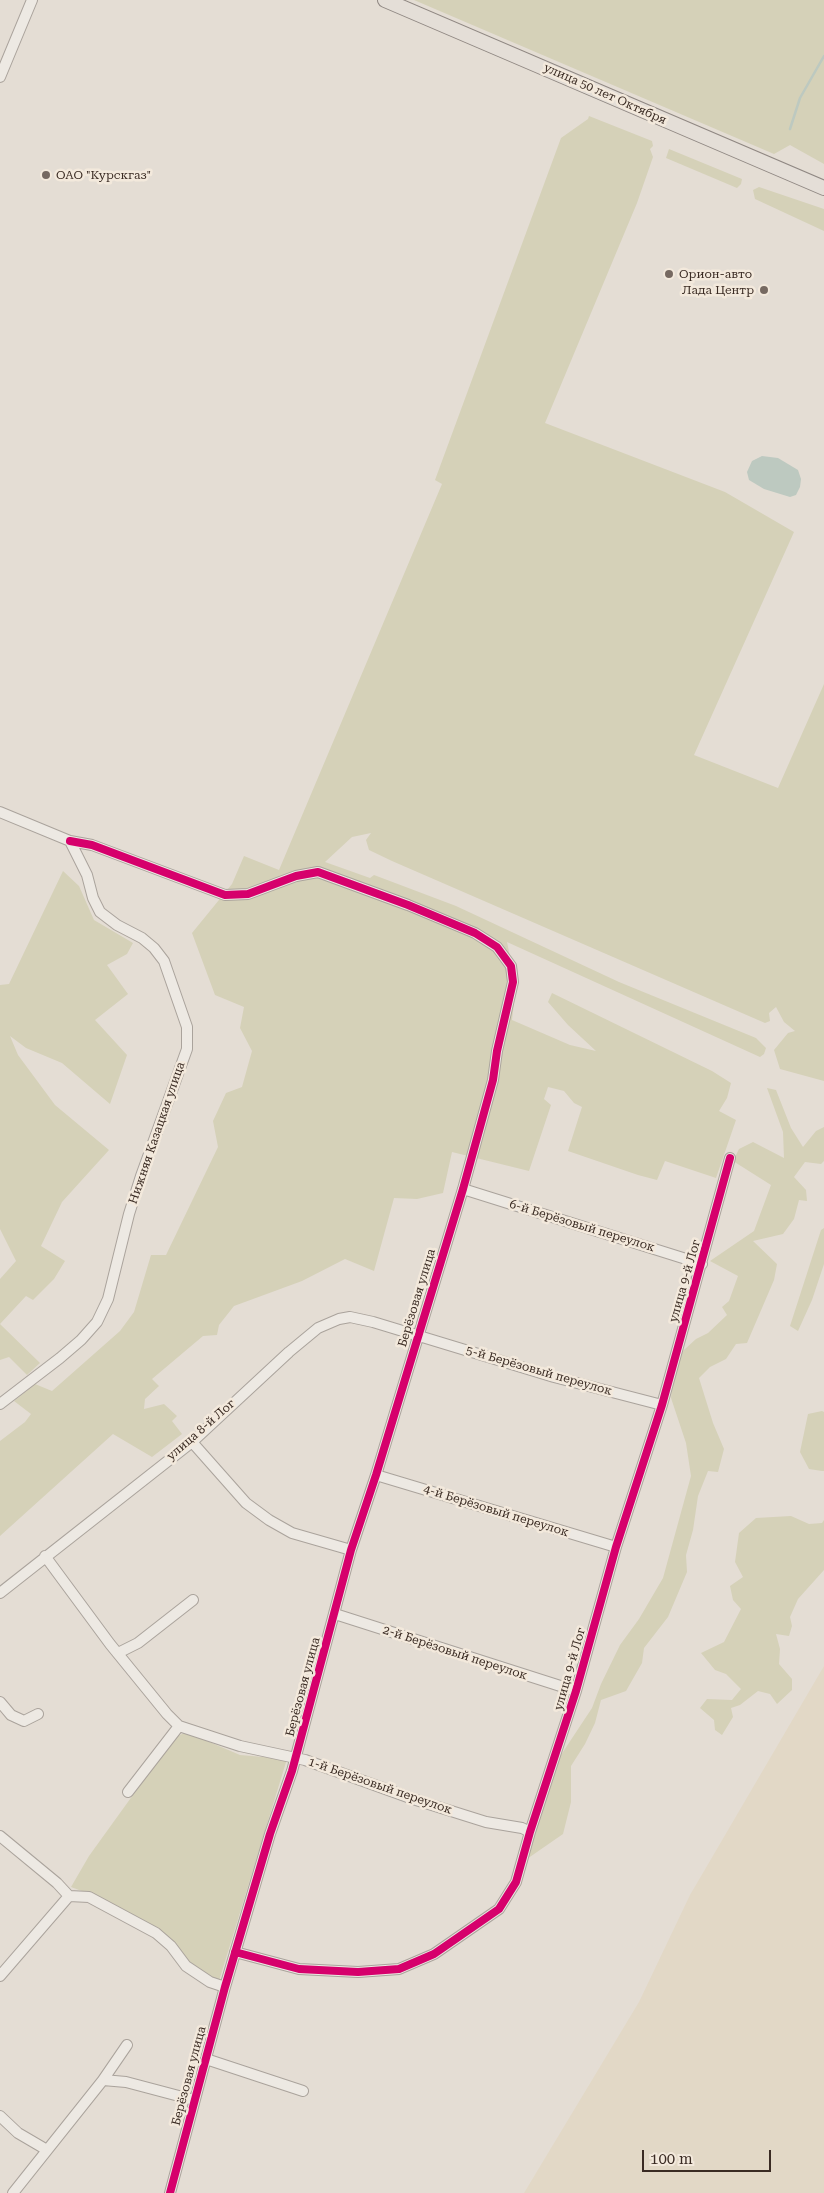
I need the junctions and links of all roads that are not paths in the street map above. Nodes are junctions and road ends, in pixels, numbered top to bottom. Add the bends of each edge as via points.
1 (32, 0) edge
2 (385, 0) edge
3 (0, 76) edge
4 (824, 188) edge
5 (0, 812) edge
6 (70, 841) junction
7 (730, 1158) dead end
8 (463, 1189) junction
9 (702, 1264) junction
10 (417, 1334) junction
11 (0, 1404) edge
12 (662, 1405) junction
13 (192, 1442) junction
14 (376, 1475) junction
15 (616, 1547) junction
16 (351, 1550) junction
17 (45, 1556) junction
18 (0, 1593) edge
19 (193, 1600) dead end
20 (335, 1614) junction
21 (118, 1653) junction
22 (576, 1692) junction
23 (0, 1702) edge
24 (38, 1714) dead end
25 (179, 1726) junction
26 (295, 1758) junction
27 (128, 1792) dead end
28 (530, 1832) junction
29 (0, 1836) edge
30 (69, 1896) junction
31 (235, 1952) junction
32 (0, 1976) edge
33 (225, 1987) junction
34 (127, 2045) dead end
35 (206, 2059) junction
36 (103, 2080) junction
37 (303, 2091) dead end
38 (194, 2100) junction
39 (0, 2116) edge
40 (47, 2150) junction
41 (13, 2193) edge
42 (170, 2193) edge

1 - 3 street
2 - 4 main road, улица 50 лет Октября
5 - 6 street
6 - 8 street, Берёзовая улица via 92,845 225,895 248,894 296,876 318,872 441,919 497,947 511,966 513,982 493,1080
6 - 11 street, Нижняя Казацкая улица via 88,875 100,912 142,938 164,962 187,1027 187,1049 141,1176 108,1299 97,1322 60,1358
7 - 9 street, улица 9-й Лог
8 - 9 street, 6-й Берёзовый переулок
8 - 10 street, Берёзовая улица
9 - 12 street, улица 9-й Лог
10 - 12 street, 5-й Берёзовый переулок
10 - 13 street, улица 8-й Лог via 350,1318 339,1318 318,1328
10 - 14 street, Берёзовая улица
12 - 15 street, улица 9-й Лог
13 - 16 street via 246,1504 269,1520 292,1533
13 - 17 street, улица 8-й Лог
14 - 15 street, 4-й Берёзовый переулок
14 - 16 street, Берёзовая улица
15 - 22 street, улица 9-й Лог
16 - 20 street, Берёзовая улица
17 - 18 street, улица 8-й Лог
17 - 21 street, 1-й Берёзовый переулок
19 - 21 street via 138,1642
20 - 22 street, 2-й Берёзовый переулок
20 - 26 street, Берёзовая улица
21 - 25 street, 1-й Берёзовый переулок
22 - 28 street, улица 9-й Лог
23 - 24 street via 11,1714 24,1721
25 - 26 street, 1-й Берёзовый переулок via 240,1746
25 - 27 street
26 - 28 street, 1-й Берёзовый переулок via 416,1800
26 - 31 street, Берёзовая улица
28 - 31 street, улица 9-й Лог via 516,1882 499,1909 434,1954 399,1969 358,1972 299,1969
29 - 30 street via 58,1883
30 - 32 street
30 - 33 street via 89,1897 156,1933 186,1966 210,1982
31 - 33 street, Берёзовая улица
33 - 35 street, Берёзовая улица
34 - 36 street
35 - 37 street
35 - 38 street, Берёзовая улица
36 - 38 street via 126,2082
36 - 40 street
38 - 42 street, Берёзовая улица
39 - 40 street via 18,2133
40 - 41 street

